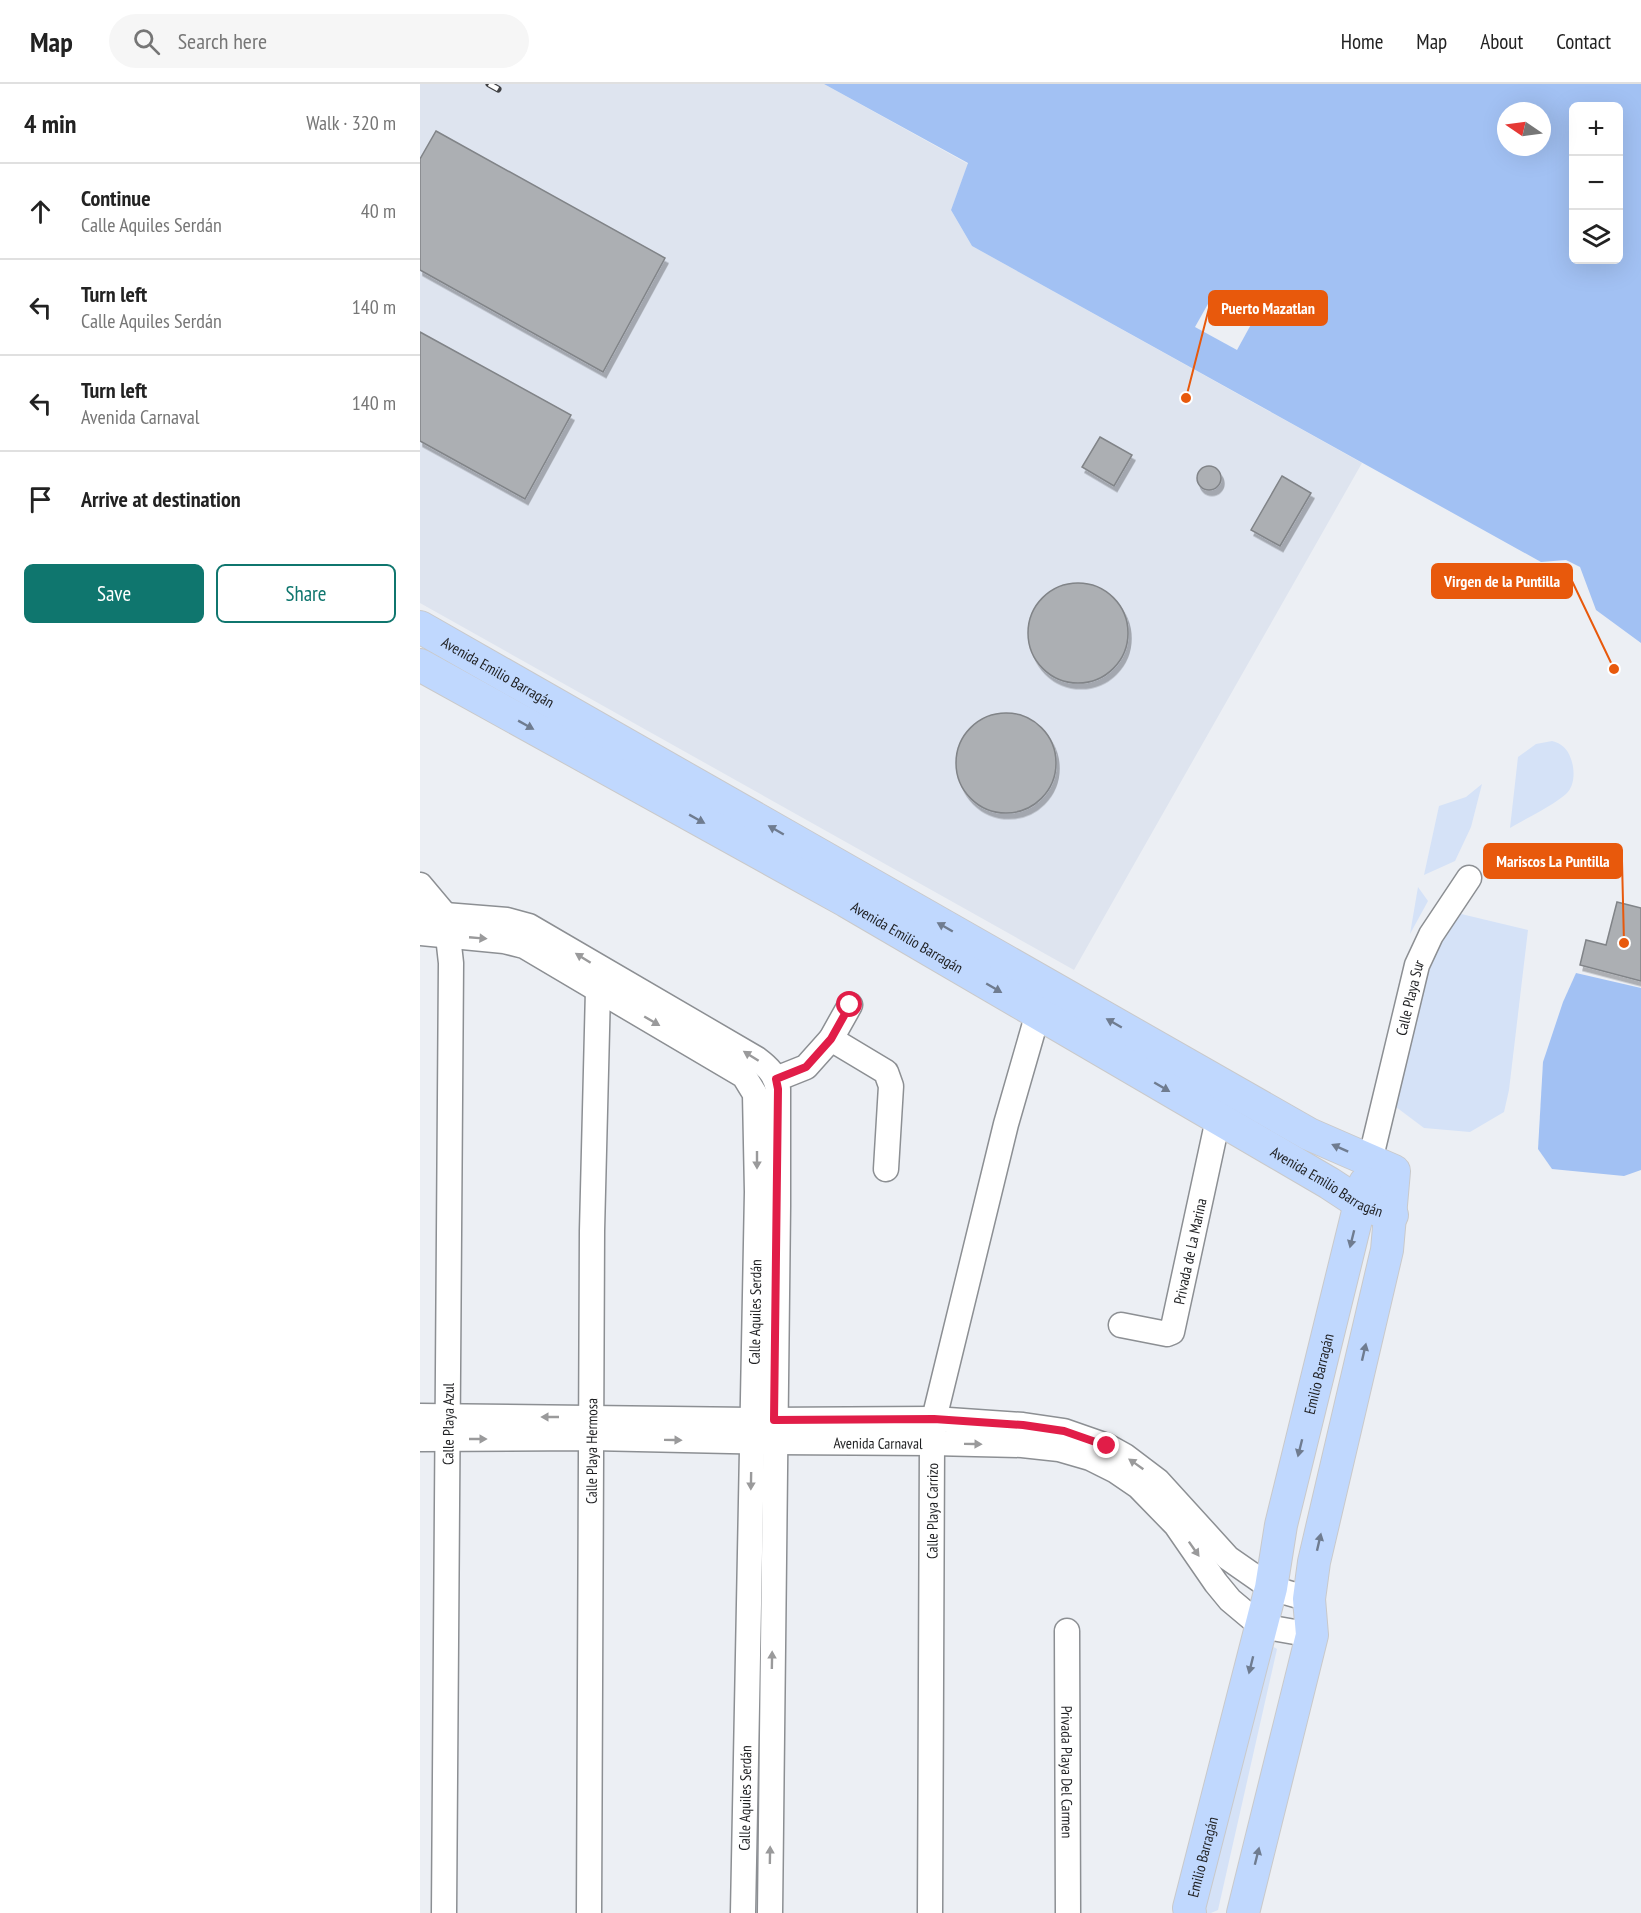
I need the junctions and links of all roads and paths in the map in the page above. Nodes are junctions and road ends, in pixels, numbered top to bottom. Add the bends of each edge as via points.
1 (420, 627) edge
2 (420, 665) edge
3 (510, 677) junction
4 (493, 707) junction
5 (1469, 878) dead end
6 (420, 885) edge
7 (420, 914) edge
8 (447, 926) junction
9 (420, 933) edge
10 (549, 949) junction
11 (598, 990) junction
12 (1044, 1000) junction
13 (850, 1005) dead end
14 (831, 1039) junction
15 (776, 1079) junction
16 (1218, 1119) junction
17 (1382, 1166) junction
18 (886, 1169) dead end
19 (1361, 1204) junction
20 (1392, 1215) junction
21 (1121, 1325) dead end
22 (420, 1416) edge
23 (934, 1419) junction
24 (447, 1427) junction
25 (592, 1428) junction
26 (763, 1431) junction
27 (420, 1439) edge
28 (932, 1443) junction
29 (1271, 1588) junction
30 (1309, 1599) junction
31 (1261, 1626) junction
32 (1067, 1631) dead end
33 (1312, 1635) junction
34 (444, 1913) edge
35 (589, 1913) edge
36 (744, 1913) edge
37 (770, 1913) edge
38 (930, 1913) edge
39 (1068, 1913) edge
40 (1190, 1913) edge
41 (1243, 1913) edge

1 - 3 main road, Avenida Emilio Barragán
2 - 4 main road, Avenida Emilio Barragán
3 - 4 main road
12 -> 3 main road, Avenida Emilio Barragán
4 -> 12 main road, Avenida Emilio Barragán via 846,901
5 - 17 street, Calle Playa Sur via 1431,935 1417,965 1377,1129
6 - 8 street
7 - 8 street, Calle Aquiles Serdán
8 - 9 street, Calle Aquiles Serdán
8 - 10 street, Calle Aquiles Serdán
8 - 24 street, Calle Playa Azul via 451,975
10 - 11 street, Calle Aquiles Serdán
15 -> 10 street, Calle Aquiles Serdán via 757,1059
11 - 25 street, Calle Playa Hermosa
11 -> 26 street, Calle Aquiles Serdán via 751,1083 755,1094
12 -> 16 main road, Avenida Emilio Barragán
17 -> 12 main road, Avenida Emilio Barragán via 1309,1134
12 - 23 street, Calle Playa Carrizo via 1006,1124
13 - 14 street
14 - 15 street via 806,1067
14 - 18 street via 886,1072 890,1079
15 - 26 street, Calle Aquiles Serdán via 778,1206
16 - 19 main road, Avenida Emilio Barragán
16 - 21 street, Privada de La Marina via 1172,1332
17 - 19 main road, Emilio Barragán
17 - 20 main road
19 - 20 main road, Avenida Emilio Barragán
19 -> 29 main road, Emilio Barragán via 1281,1525
30 -> 20 main road
22 - 24 street, Avenida Carnaval
23 - 26 street, Avenida Carnaval
23 - 28 street, Calle Playa Carrizo
29 -> 23 street, Avenida Carnaval via 1228,1558 1158,1481 1107,1446 1064,1431
24 - 25 street, Avenida Carnaval
24 - 27 street, Avenida Carnaval
24 - 34 street, Calle Playa Azul
25 - 26 street, Avenida Carnaval
25 - 35 street, Calle Playa Hermosa
26 - 28 street, Avenida Carnaval
26 -> 36 street, Calle Aquiles Serdán
37 -> 26 street, Calle Aquiles Serdán
28 -> 31 street, Avenida Carnaval via 1059,1449 1116,1471 1156,1503 1230,1600
28 - 38 street, Calle Playa Carrizo
29 - 30 street
29 - 31 main road, Emilio Barragán
30 - 33 main road
31 - 33 street
31 -> 40 main road, Emilio Barragán
32 - 39 street, Privada Playa Del Carmen
41 -> 33 main road

